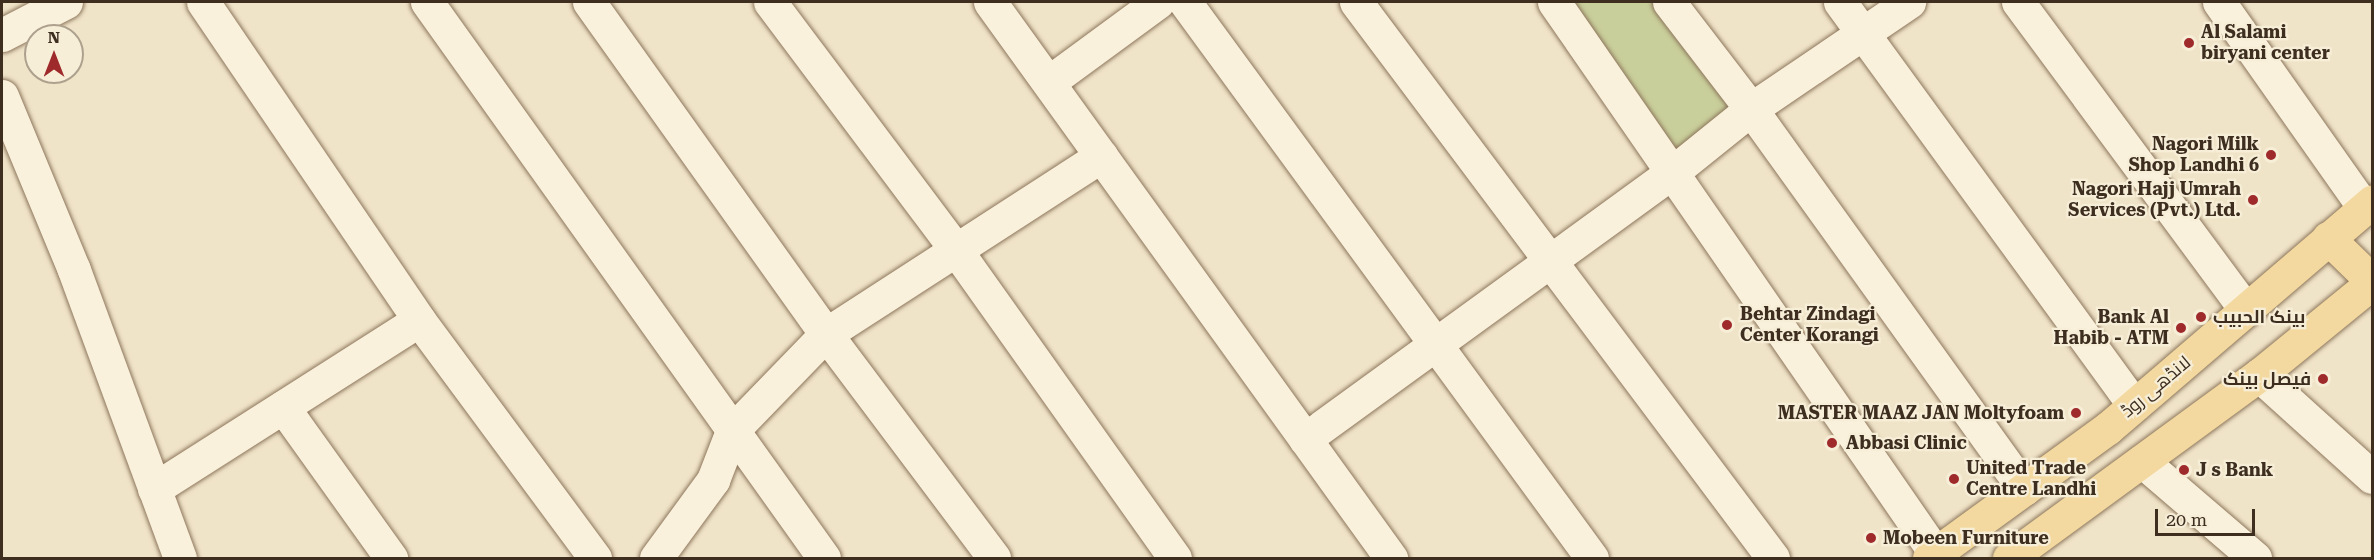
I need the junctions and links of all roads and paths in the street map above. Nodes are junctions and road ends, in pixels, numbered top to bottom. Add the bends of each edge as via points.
1 (66, 2) edge
2 (203, 2) edge
3 (427, 2) edge
4 (589, 2) edge
5 (770, 2) edge
6 (990, 2) edge
7 (1158, 2) edge
8 (1185, 2) edge
9 (1356, 2) edge
10 (1554, 2) edge
11 (1669, 2) edge
12 (1840, 2) edge
13 (1909, 2) edge
14 (2018, 2) edge
15 (2219, 2) edge
16 (1864, 34) junction
17 (2, 35) edge
18 (1048, 82) junction
19 (2, 96) edge
20 (1750, 109) junction
21 (1101, 156) junction
22 (1674, 171) junction
23 (2369, 205) edge
24 (2328, 238) junction
25 (956, 250) junction
26 (1549, 262) junction
27 (2373, 282) edge
28 (2246, 310) junction
29 (419, 320) junction
30 (826, 334) junction
31 (1437, 342) junction
32 (2259, 375) junction
33 (2134, 405) junction
34 (283, 407) junction
35 (732, 430) junction
36 (1305, 439) junction
37 (2142, 460) junction
38 (2373, 477) edge
39 (154, 489) junction
40 (2024, 489) junction
41 (1380, 555) edge
42 (2023, 555) edge
43 (1933, 556) edge
44 (180, 558) edge
45 (391, 558) edge
46 (595, 558) edge
47 (656, 558) edge
48 (825, 558) edge
49 (994, 558) edge
50 (1175, 558) edge
51 (1592, 558) edge
52 (1773, 558) edge
53 (2255, 558) edge

1 - 17 street
2 - 29 street
3 - 35 street
4 - 30 street
5 - 25 street
6 - 18 street
7 - 18 street
8 - 31 street
9 - 26 street
10 - 22 street
11 - 20 street
12 - 16 street
13 - 16 street
14 - 28 street
15 - 23 street
16 - 20 street
16 - 33 street
18 - 21 street
19 - 39 street via 74,270
20 - 22 street
20 - 40 street
21 - 25 street
21 - 36 street
22 - 26 street
22 - 43 street
23 - 24 main road, لانڈھی روڈ
24 - 27 main road
24 - 28 main road, لانڈھی روڈ
25 - 30 street
25 - 50 street
26 - 31 street
26 - 52 street
27 - 32 main road
28 - 33 main road, لانڈھی روڈ
29 - 34 street
29 - 46 street
30 - 35 street
30 - 49 street
31 - 36 street
31 - 51 street
32 - 37 main road
32 - 38 street
33 - 40 main road, لانڈھی روڈ
34 - 39 street
34 - 45 street
35 - 47 street via 713,480
35 - 48 street
36 - 41 street
37 - 42 main road
37 - 53 street
39 - 44 street
40 - 43 main road, لانڈھی روڈ

